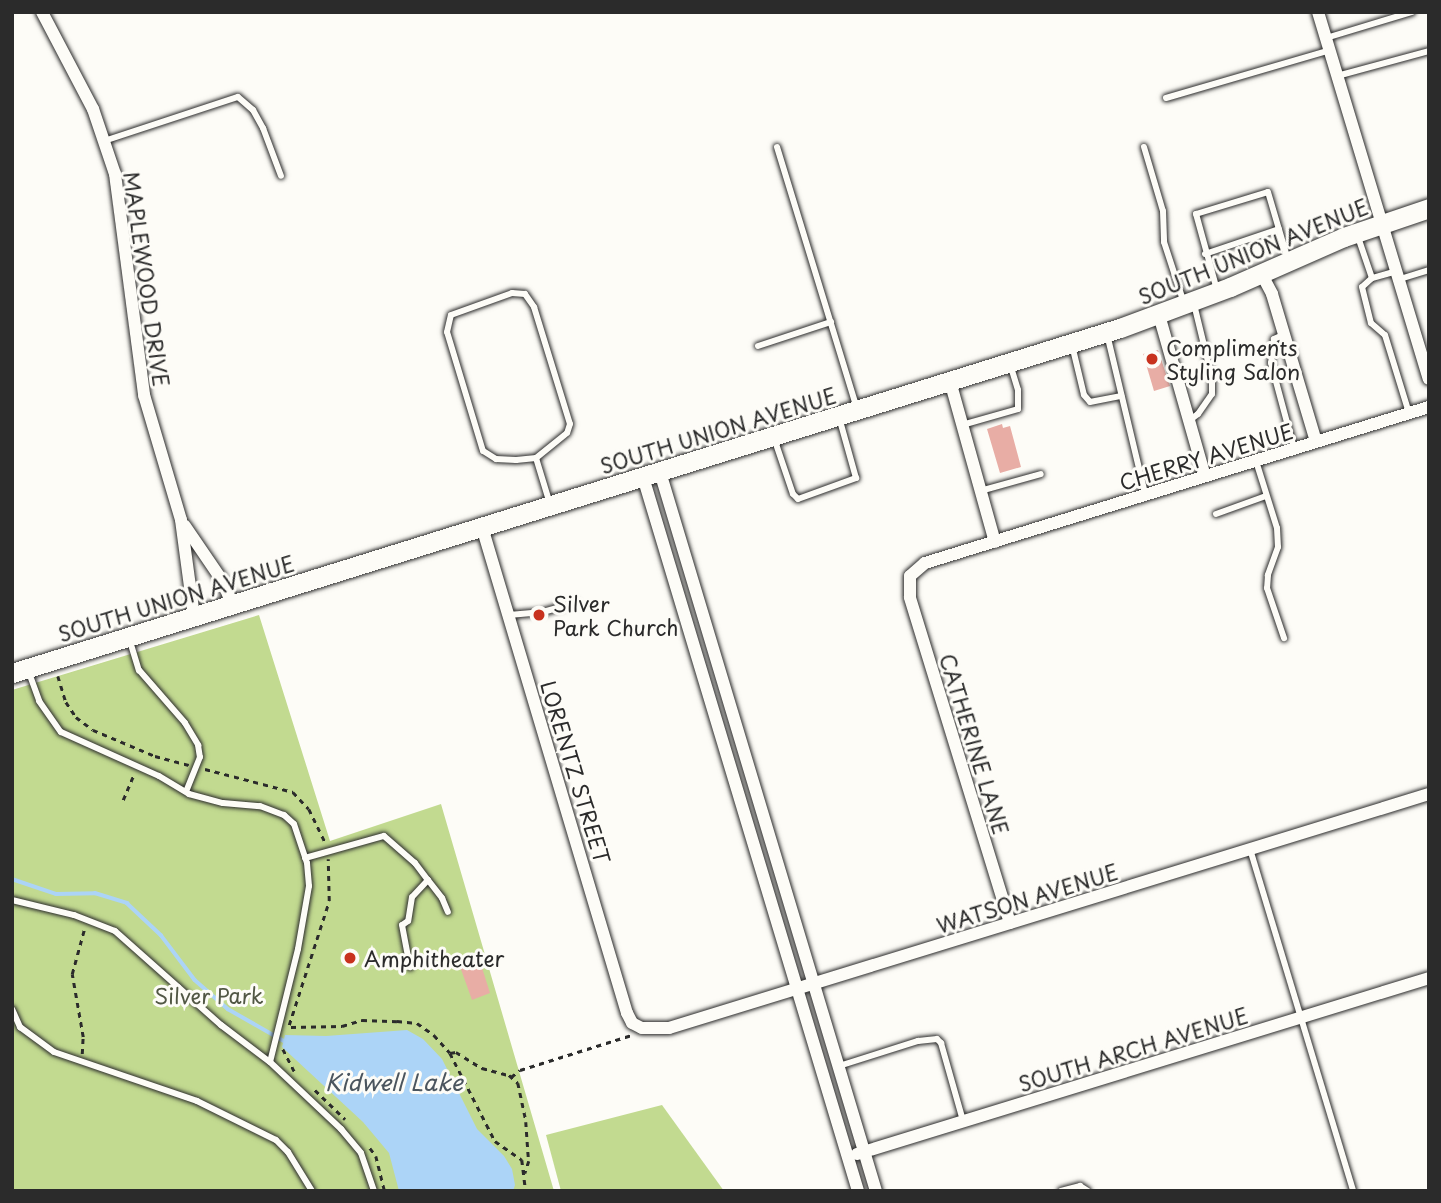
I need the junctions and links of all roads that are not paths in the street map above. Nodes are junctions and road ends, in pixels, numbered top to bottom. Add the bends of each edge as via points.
1 (42, 12) edge
2 (1318, 12) edge
3 (1412, 12) edge
4 (1328, 44) junction
5 (1429, 51) edge
6 (1337, 76) junction
7 (1166, 97) dead end
8 (104, 141) junction
9 (1144, 146) dead end
10 (776, 147) dead end
11 (281, 176) dead end
12 (1429, 208) edge
13 (1382, 223) junction
14 (1279, 229) junction
15 (1356, 233) junction
16 (1205, 254) junction
17 (1288, 262) junction
18 (1429, 270) edge
19 (1261, 274) junction
20 (1398, 275) junction
21 (1372, 278) junction
22 (1218, 292) junction
23 (1189, 304) junction
24 (1159, 315) junction
25 (831, 322) junction
26 (1106, 332) junction
27 (1285, 334) junction
28 (1072, 343) junction
29 (758, 346) dead end
30 (1010, 363) junction
31 (1429, 379) edge
32 (950, 381) junction
33 (1121, 396) junction
34 (1429, 407) edge
35 (858, 410) junction
36 (1409, 413) junction
37 (838, 416) junction
38 (1189, 421) junction
39 (962, 425) junction
40 (773, 436) junction
41 (1316, 442) junction
42 (1294, 449) junction
43 (536, 458) junction
44 (1256, 461) junction
45 (652, 474) junction
46 (1041, 474) dead end
47 (1205, 476) junction
48 (981, 491) junction
49 (1145, 495) junction
50 (1266, 496) junction
51 (551, 506) junction
52 (1216, 514) dead end
53 (181, 520) junction
54 (482, 527) junction
55 (995, 542) junction
56 (911, 576) joint
57 (695, 588) junction
58 (678, 593) junction
59 (575, 603) dead end
60 (232, 604) junction
61 (509, 615) junction
62 (194, 616) junction
63 (128, 636) junction
64 (1284, 638) dead end
65 (20, 671) edge
66 (724, 685) junction
67 (708, 691) junction
68 (754, 784) junction
69 (737, 789) junction
70 (186, 792) junction
71 (1429, 794) edge
72 (1250, 849) junction
73 (305, 858) junction
74 (428, 880) junction
75 (783, 881) junction
76 (766, 886) junction
77 (12, 900) edge
78 (448, 912) dead end
79 (1010, 923) junction
80 (410, 967) dead end
81 (1429, 978) edge
82 (814, 984) junction
83 (798, 989) junction
84 (12, 1009) edge
85 (1302, 1017) junction
86 (633, 1032) joint
87 (270, 1062) junction
88 (838, 1065) junction
89 (821, 1069) junction
90 (963, 1121) junction
91 (864, 1152) junction
92 (848, 1157) junction
93 (312, 1191) edge
94 (374, 1191) edge
95 (858, 1191) edge
96 (876, 1191) edge
97 (1061, 1191) edge
98 (1088, 1191) edge
99 (1353, 1191) edge

1 - 8 street, MAPLEWOOD DRIVE via 93,109
2 - 4 street
3 - 4 lane
4 - 6 street
4 - 7 lane
5 - 6 lane
6 - 13 street
8 - 11 lane via 239,97 263,128
8 - 53 street, MAPLEWOOD DRIVE via 115,174 144,395
9 - 23 lane via 1163,211 1164,242
10 - 25 lane
12 - 13 main road, SOUTH UNION AVENUE
13 - 15 main road, SOUTH UNION AVENUE
13 - 20 street
14 - 16 lane
14 - 16 lane via 1268,192 1196,215
14 - 17 lane
15 - 17 main road, SOUTH UNION AVENUE
15 - 21 lane
16 - 22 lane
17 - 19 main road, SOUTH UNION AVENUE
18 - 20 lane
19 - 22 main road, SOUTH UNION AVENUE
19 - 27 street
20 - 21 lane
20 - 31 street
21 - 36 lane via 1362,287 1371,323 1385,335
22 - 23 main road, SOUTH UNION AVENUE
23 - 24 main road, SOUTH UNION AVENUE
23 - 38 lane via 1212,386 1212,394
24 - 26 main road, SOUTH UNION AVENUE
24 - 38 street
25 - 29 lane
25 - 35 lane
26 - 28 main road, SOUTH UNION AVENUE
26 - 33 lane
27 - 41 street
27 - 42 lane via 1274,339 1271,363
28 - 30 main road, SOUTH UNION AVENUE
28 - 33 lane via 1084,395 1090,402
30 - 32 main road, SOUTH UNION AVENUE
30 - 39 lane via 1018,390 1017,409
32 - 35 main road, SOUTH UNION AVENUE
32 - 39 street
33 - 49 lane
34 - 36 street, CHERRY AVENUE
35 - 37 main road, SOUTH UNION AVENUE
36 - 41 street, CHERRY AVENUE
37 - 40 main road, SOUTH UNION AVENUE
37 - 40 lane via 856,478 795,498
38 - 47 street
39 - 48 street
40 - 45 main road, SOUTH UNION AVENUE
41 - 42 street, CHERRY AVENUE
42 - 44 street, CHERRY AVENUE
43 - 43 lane via 567,433 570,424 534,307 525,294 512,293 451,315 447,332 483,451 496,459
43 - 51 lane
44 - 47 street, CHERRY AVENUE
44 - 50 lane
45 - 51 main road, SOUTH UNION AVENUE
45 - 57 street
45 - 58 street
46 - 48 lane
47 - 49 street, CHERRY AVENUE
48 - 55 street
49 - 55 street, CHERRY AVENUE
50 - 52 lane
50 - 64 lane via 1278,547 1267,588
51 - 54 main road, SOUTH UNION AVENUE
53 - 60 street, MAPLEWOOD DRIVE via 223,582
53 - 62 street, MAPLEWOOD DRIVE
54 - 60 main road, SOUTH UNION AVENUE
54 - 61 street, LORENTZ STREET
55 - 56 street, CHERRY AVENUE via 925,564
56 - 79 street, CATHERINE LANE via 910,597
57 - 58 street
57 - 66 street
58 - 67 street
59 - 61 lane
60 - 62 main road, SOUTH UNION AVENUE
61 - 86 street, LORENTZ STREET
62 - 63 main road, SOUTH UNION AVENUE
63 - 65 main road, SOUTH UNION AVENUE
63 - 70 lane via 139,670 198,745 200,757
65 - 70 lane via 61,732
66 - 67 street
66 - 68 street
67 - 69 street
68 - 69 street
68 - 75 street
69 - 76 street
70 - 73 lane via 284,815 294,824
71 - 72 street, WATSON AVENUE
72 - 79 street, WATSON AVENUE
72 - 85 lane
73 - 74 lane via 384,836
73 - 87 lane via 309,886
74 - 78 lane
74 - 80 lane via 411,897 408,921 402,925
75 - 76 street
75 - 82 street
76 - 83 street
77 - 87 lane via 115,931
79 - 82 street, WATSON AVENUE
81 - 85 street, SOUTH ARCH AVENUE
82 - 83 street, WATSON AVENUE
82 - 88 street
83 - 86 street, WATSON AVENUE via 669,1028
83 - 89 street
84 - 93 lane via 19,1027 54,1052 197,1101 276,1140
85 - 90 street, SOUTH ARCH AVENUE
85 - 99 lane
87 - 94 lane via 355,1145
88 - 89 street
88 - 90 lane via 937,1039
88 - 91 street
89 - 92 street
90 - 91 street, SOUTH ARCH AVENUE
91 - 92 street, SOUTH ARCH AVENUE
91 - 96 street
92 - 95 street
97 - 98 lane via 1080,1186

